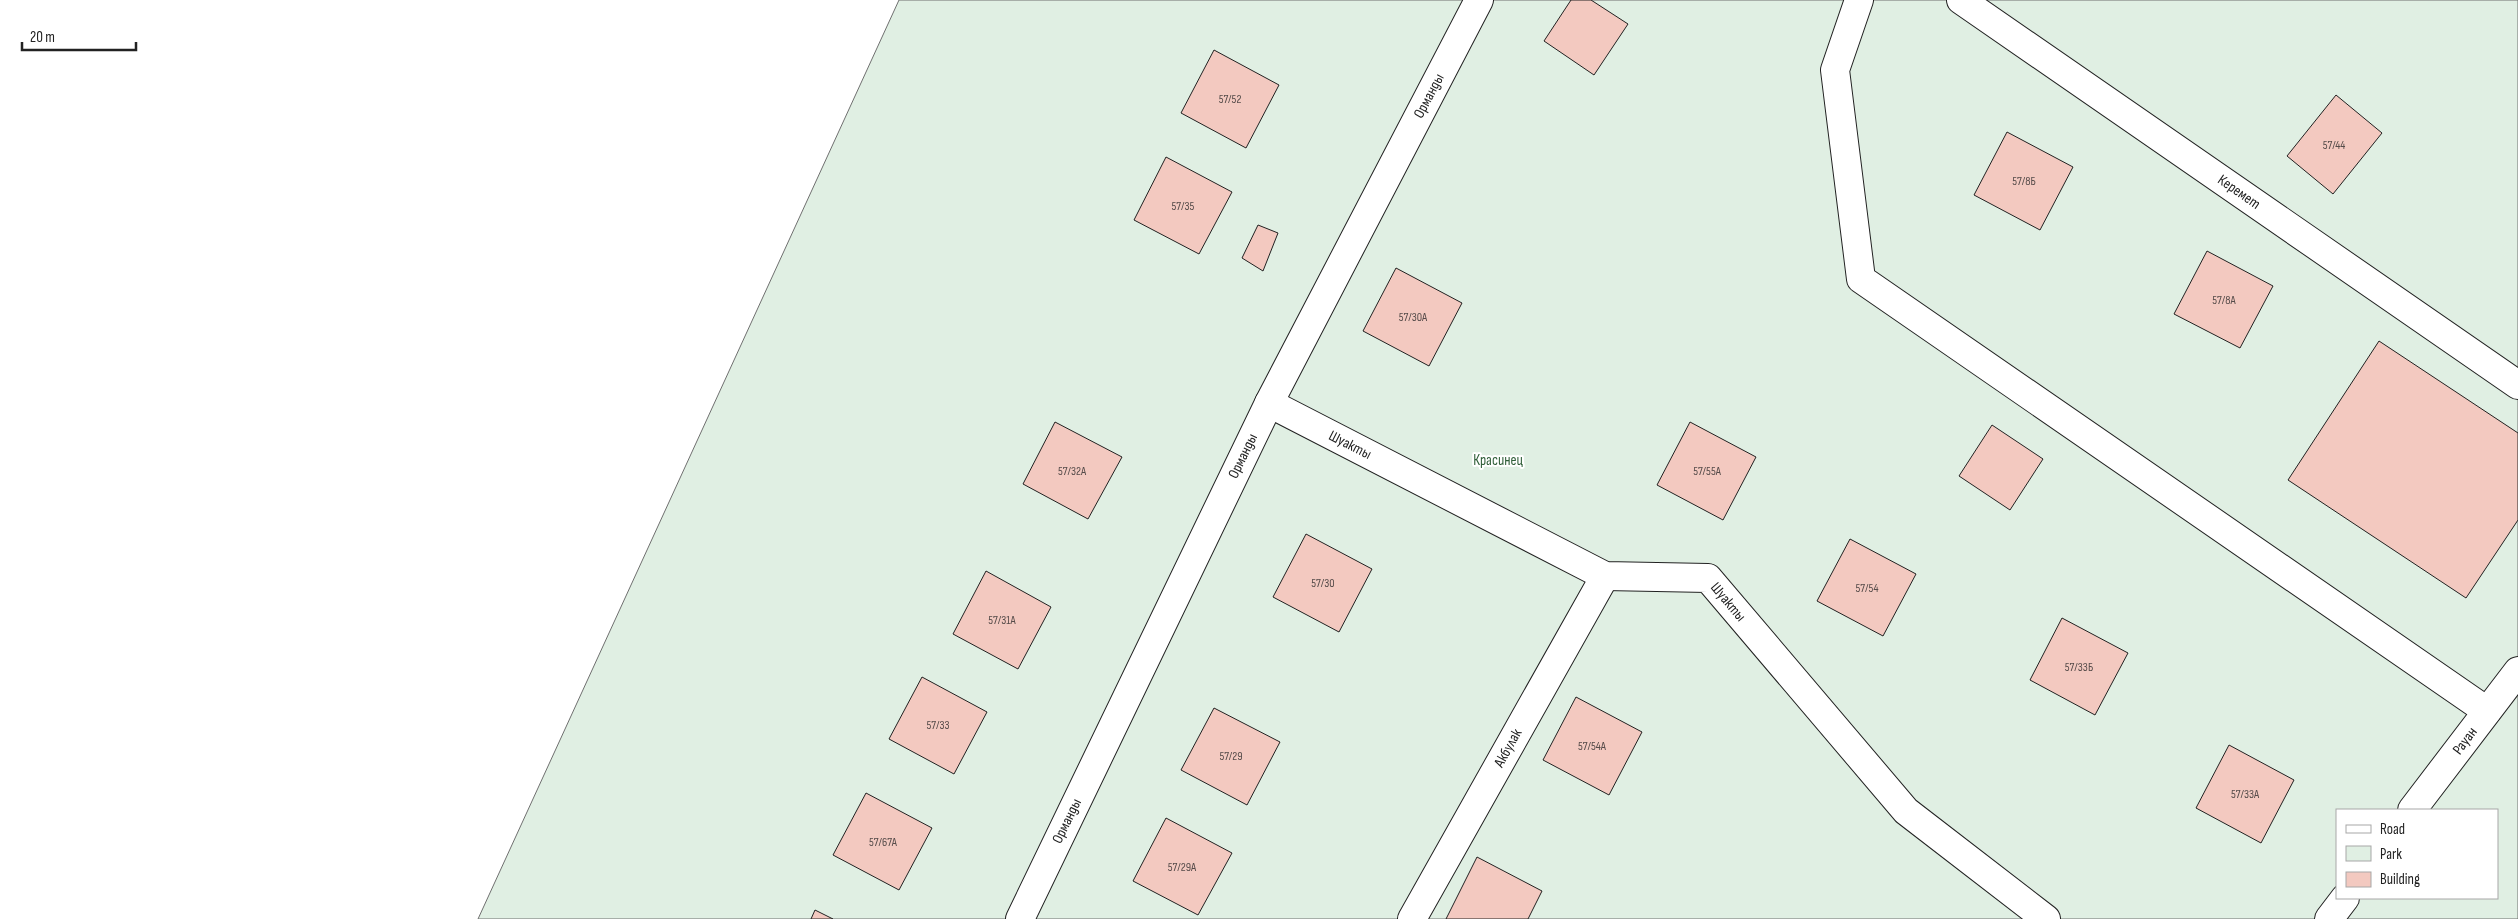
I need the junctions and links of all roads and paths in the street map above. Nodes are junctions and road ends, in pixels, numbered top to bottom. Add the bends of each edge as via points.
1 (1479, 0) edge
2 (1858, 0) edge
3 (1961, 0) edge
4 (2518, 385) edge
5 (1269, 403) junction
6 (1605, 576) junction
7 (2518, 671) edge
8 (2487, 712) junction
9 (2413, 809) edge
10 (2344, 899) edge
11 (1020, 919) edge
12 (1412, 919) edge
13 (2046, 919) edge
14 (2328, 919) edge

1 - 5 street, Орманды
2 - 8 street via 1835,70 1861,279
3 - 4 street, Керемет
5 - 6 street, Шуакты
5 - 11 street, Орманды
6 - 12 street, Акбулак
6 - 13 street, Шуакты via 1708,578 1906,811
7 - 8 street, Рауан
8 - 9 street, Рауан
10 - 14 street

